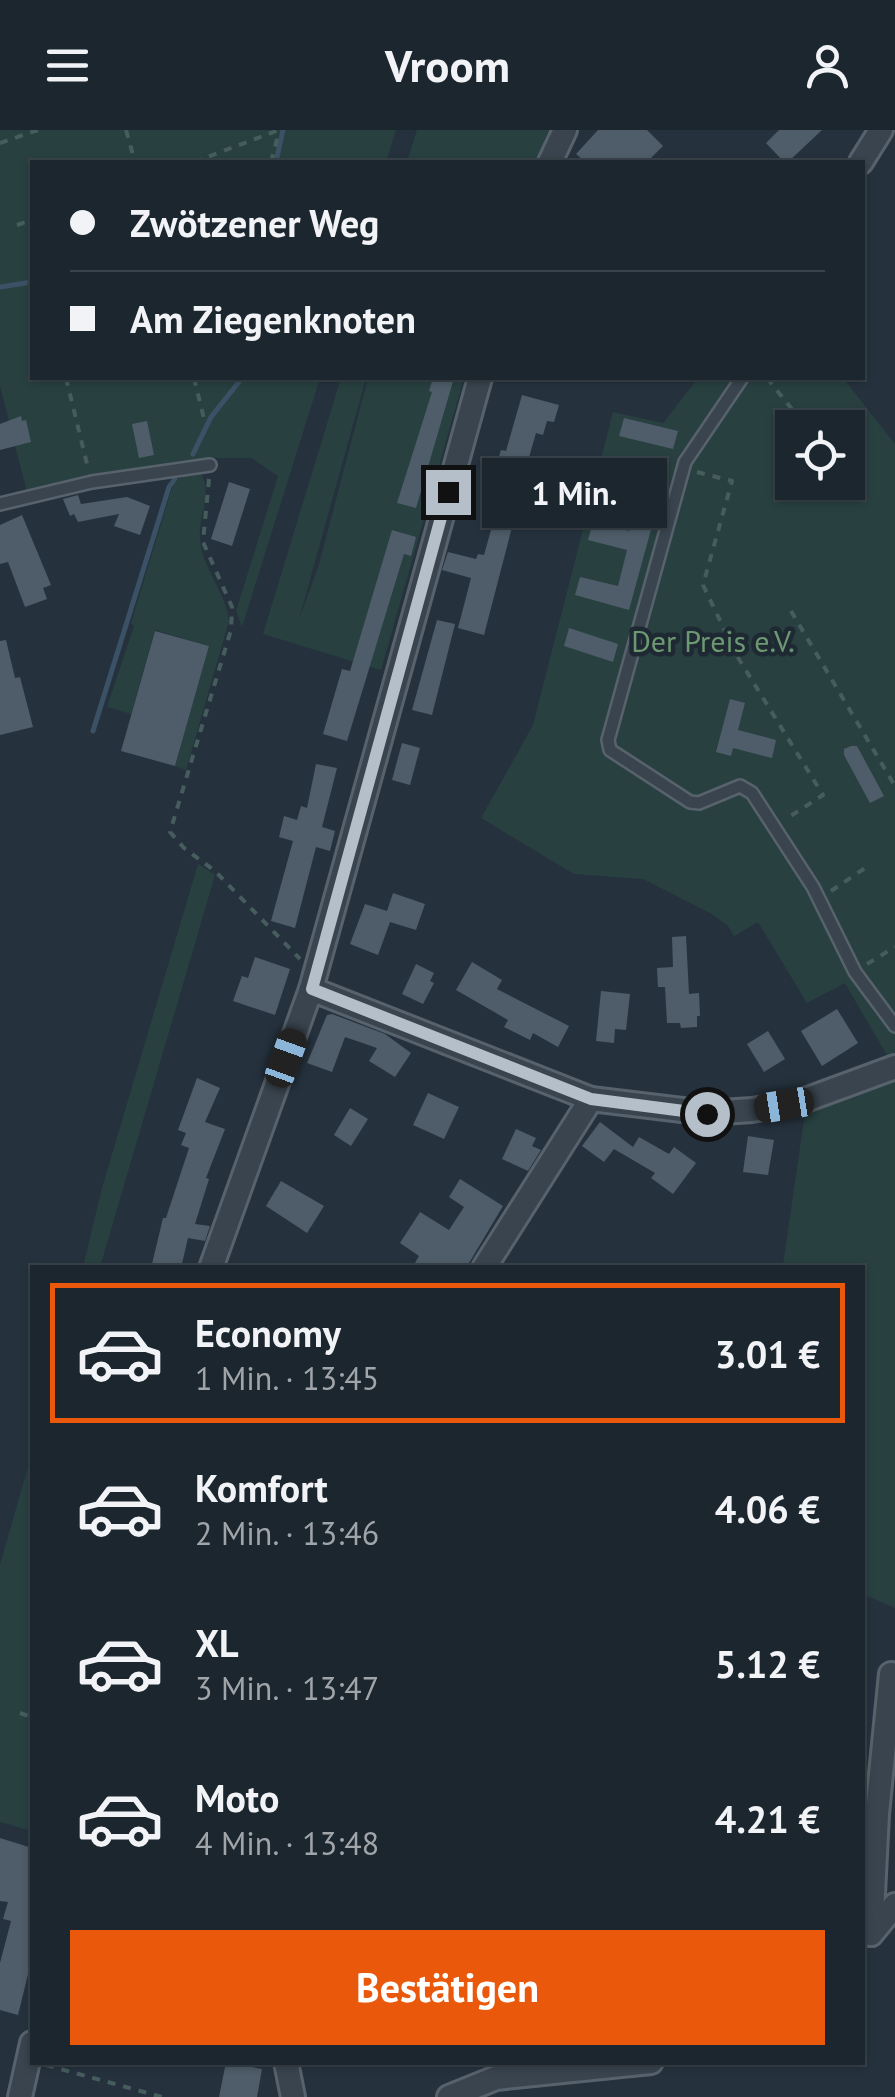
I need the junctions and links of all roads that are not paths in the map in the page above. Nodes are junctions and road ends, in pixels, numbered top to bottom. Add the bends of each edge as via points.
1 (566, 130) edge
2 (881, 130) edge
3 (551, 160) edge
4 (862, 160) edge
5 (479, 380) edge
6 (741, 380) edge
7 (210, 464) road end
8 (0, 504) edge
9 (312, 989) junction
10 (895, 1026) edge
11 (895, 1067) edge
12 (591, 1099) junction
13 (212, 1265) edge
14 (486, 1265) edge
15 (891, 1674) dead end
16 (870, 1812) edge
17 (895, 1905) edge
18 (867, 1940) edge
19 (30, 2051) edge
20 (287, 2065) edge
21 (624, 2065) edge
22 (490, 2080) edge
23 (20, 2097) edge
24 (293, 2097) edge
25 (448, 2097) edge

1 - 3 street
2 - 4 street
5 - 9 street
6 - 10 lane via 684,468 610,750 690,802 740,786 752,793 819,899 854,972
7 - 8 lane
9 - 12 street
9 - 13 street
11 - 12 street via 800,1102 752,1110 707,1114
12 - 14 street
15 - 16 street
16 - 18 street
17 - 18 street
19 - 23 street
20 - 24 street
21 - 22 street
22 - 25 street

